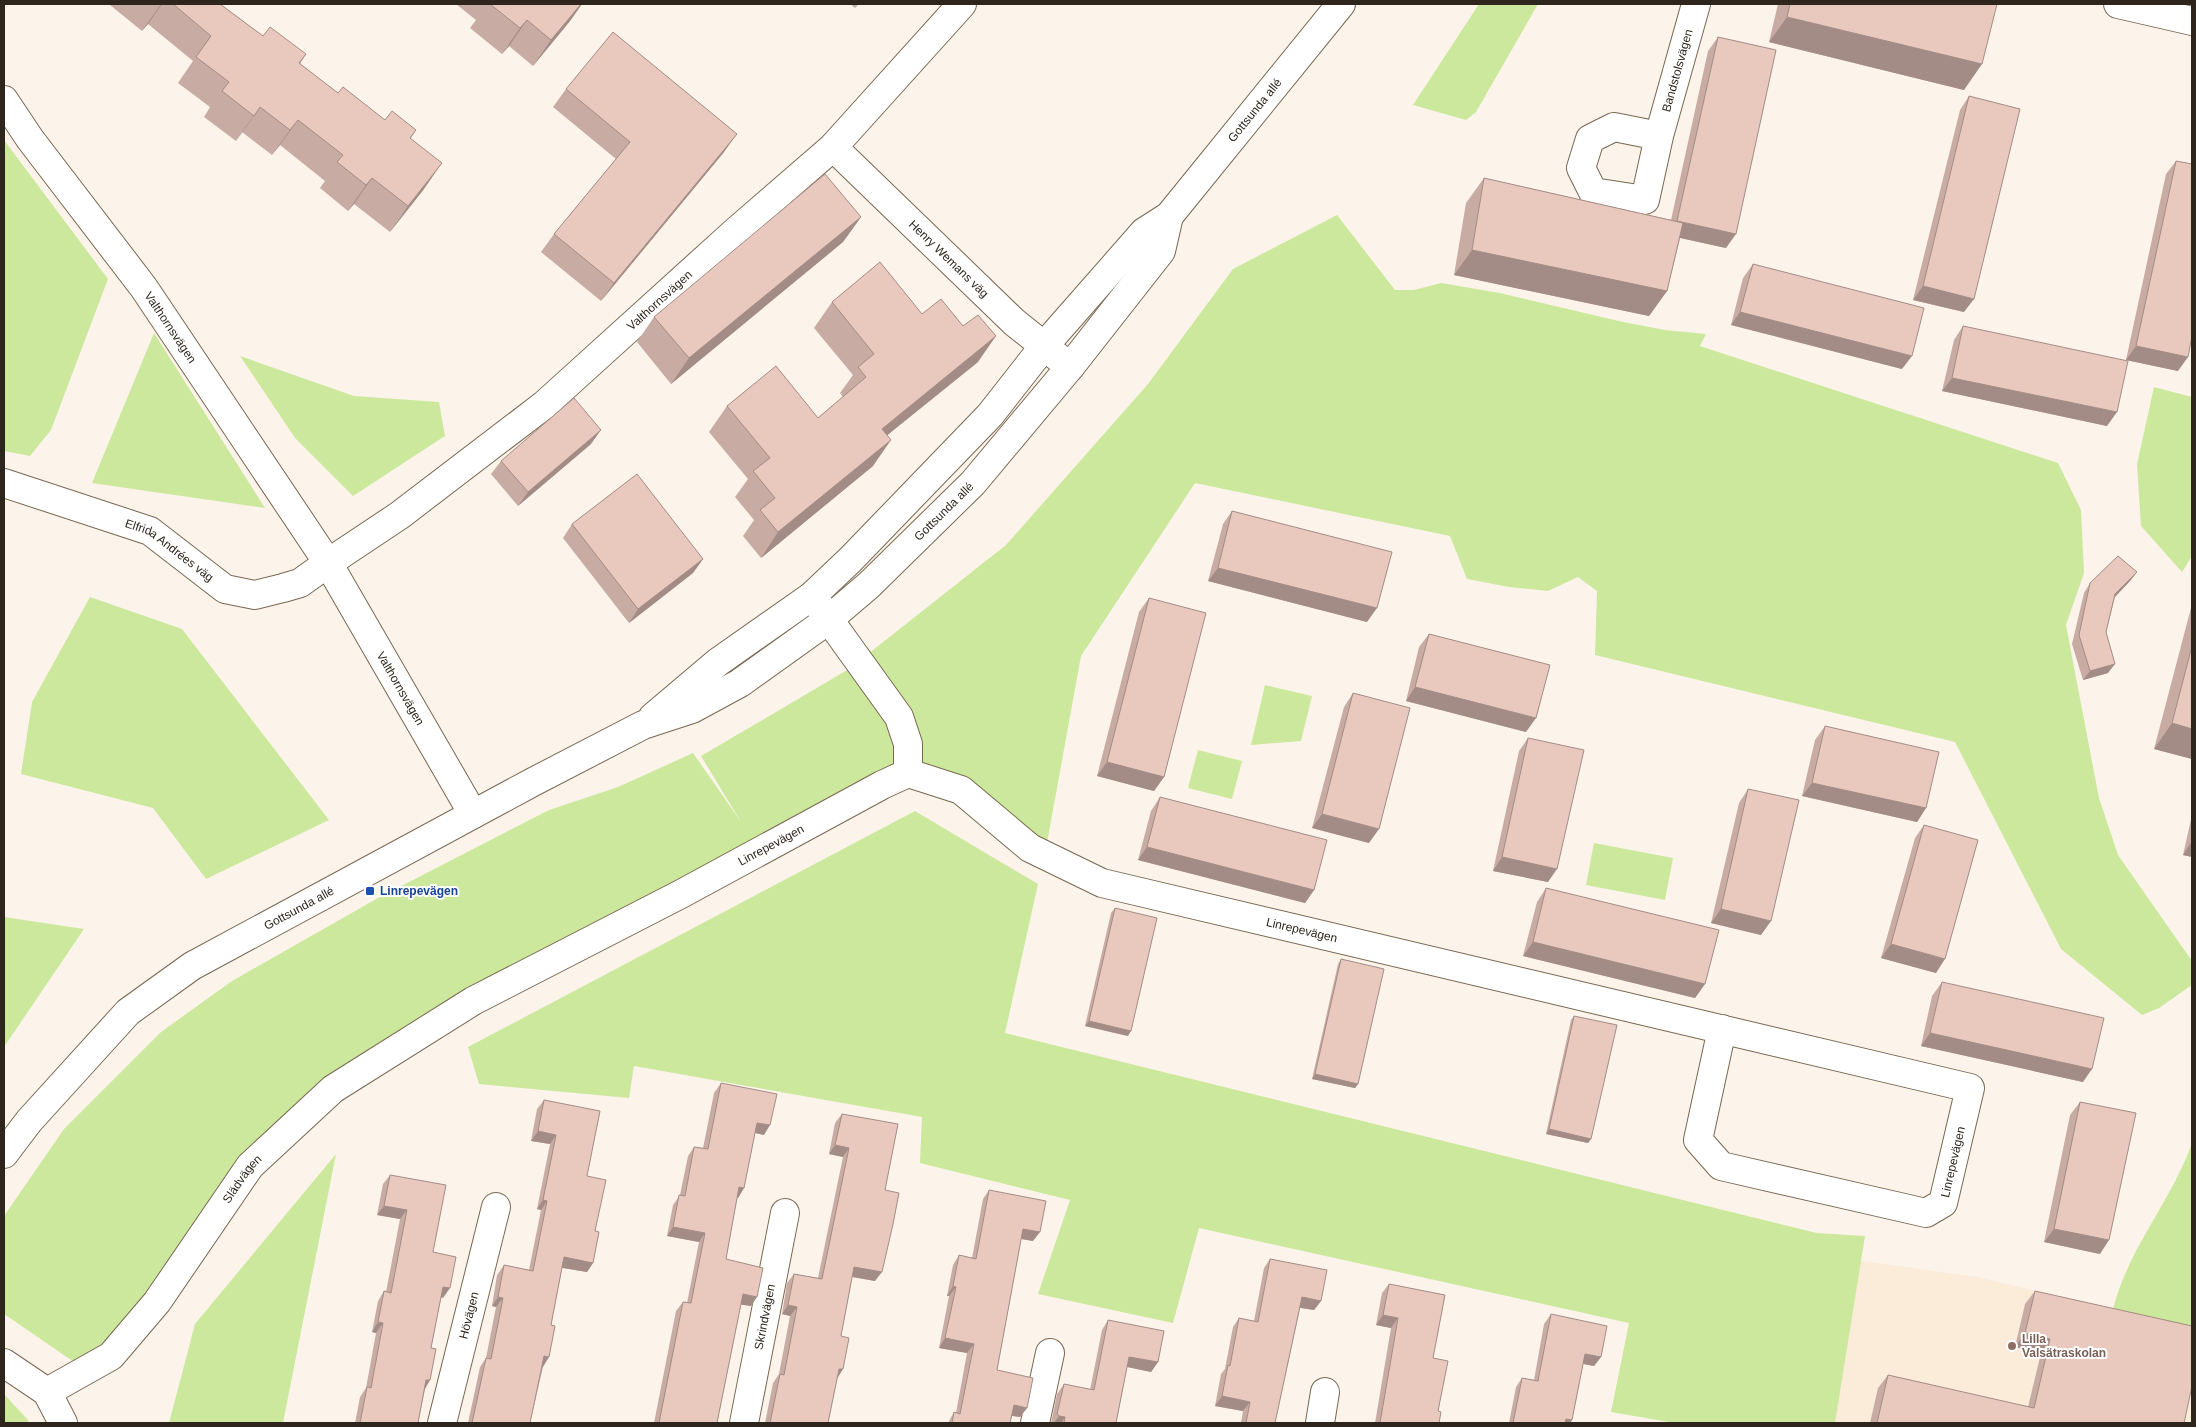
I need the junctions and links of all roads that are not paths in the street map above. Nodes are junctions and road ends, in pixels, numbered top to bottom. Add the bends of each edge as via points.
1 (962, 4) edge
2 (1341, 4) edge
3 (1696, 4) edge
4 (2118, 4) edge
5 (2192, 21) edge
6 (4, 100) edge
7 (1658, 136) dead end
8 (833, 147) junction
9 (1169, 216) junction
10 (1044, 346) junction
11 (1070, 367) junction
12 (4, 483) edge
13 (328, 563) junction
14 (812, 596) junction
15 (828, 620) junction
16 (643, 725) junction
17 (908, 773) junction
18 (473, 814) junction
19 (473, 1001) joint
20 (1722, 1029) junction
21 (4, 1154) edge
22 (496, 1207) dead end
23 (785, 1213) dead end
24 (1050, 1353) dead end
25 (4, 1363) edge
26 (47, 1392) junction
27 (1325, 1392) dead end
28 (63, 1423) edge
29 (442, 1423) edge
30 (744, 1423) edge
31 (1035, 1423) edge
32 (1320, 1423) edge

1 - 8 street, Valthornsvägen
2 - 9 street, Gottsunda allé
3 - 7 street, Bandstolsvägen
4 - 5 street
6 - 13 street, Valthornsvägen via 144,288
8 - 10 street, Henry Wemans väg via 1014,322
8 - 13 street, Valthornsvägen via 544,405 400,515
9 - 10 street, Gottsunda allé via 1144,232
9 - 11 street, Gottsunda allé via 1161,251
10 - 11 street, Henry Wemans väg
10 - 14 street, Gottsunda allé via 990,415
11 - 15 street, Gottsunda allé via 973,483 869,585
12 - 13 street, Elfrida Andrées väg via 150,531 225,590 255,594 283,588 300,583
13 - 18 street, Valthornsvägen
14 - 15 street
14 - 16 street, Gottsunda allé via 718,662
15 - 16 street, Gottsunda allé via 740,683 692,709
15 - 17 street via 899,718 908,744
16 - 18 street, Gottsunda allé
17 - 19 street, Linrepevägen
17 - 20 street, Linrepevägen via 961,790 1030,848 1102,883
18 - 21 street, Gottsunda allé via 192,966 128,1012 29,1121
19 - 26 street, Slädvägen via 326,1096 250,1166 157,1302 111,1356
20 - 20 street, Linrepevägen via 1970,1088 1943,1203 1926,1212 1721,1166 1698,1140
22 - 29 street, Hövägen
23 - 30 street, Skrindvägen
24 - 31 street
25 - 26 street
26 - 28 street
27 - 32 street

